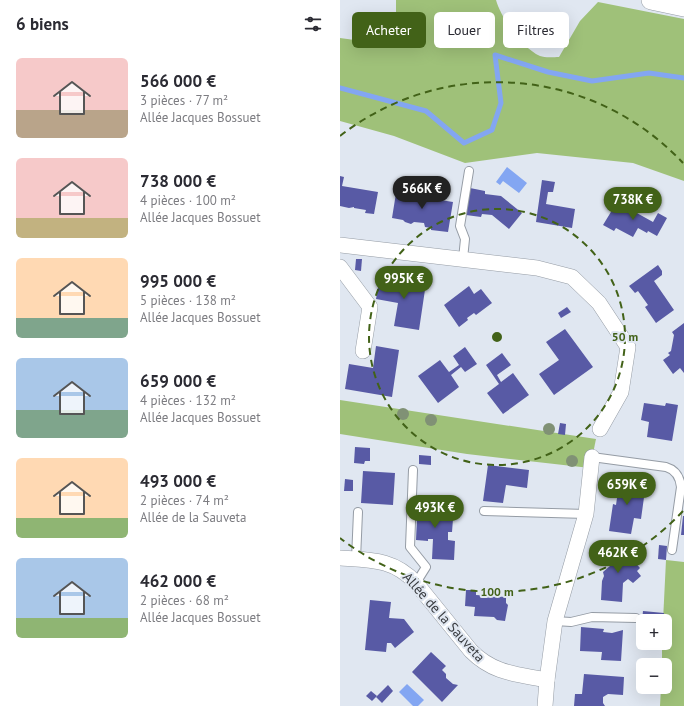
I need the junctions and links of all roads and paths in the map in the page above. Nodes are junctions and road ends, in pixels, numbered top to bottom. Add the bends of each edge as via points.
1 (651, 0) edge
2 (684, 7) edge
3 (469, 171) dead end
4 (340, 245) edge
5 (463, 259) junction
6 (340, 267) edge
7 (363, 351) dead end
8 (600, 429) dead end
9 (592, 457) joint
10 (413, 470) dead end
11 (484, 511) dead end
12 (358, 512) dead end
13 (586, 514) junction
14 (672, 550) dead end
15 (340, 558) edge
16 (356, 559) junction
17 (416, 583) junction
18 (636, 618) dead end
19 (555, 621) junction
20 (547, 680) junction
21 (545, 706) edge

1 - 2 street
3 - 5 lane via 460,226 465,239
4 - 5 street
5 - 8 street via 537,268 572,277 599,303 628,347 621,392
6 - 7 street via 370,307
9 - 13 street
9 - 14 lane via 666,467 676,472 681,487
10 - 17 lane via 410,547 426,567
11 - 13 lane
12 - 16 lane
13 - 19 street
15 - 16 street, Allée de la Sauveta
16 - 17 street, Allée de la Sauveta via 387,563 408,574
17 - 20 street, Allée de la Sauveta via 480,660 496,669
18 - 19 lane via 592,617 571,622
19 - 20 street
20 - 21 street

